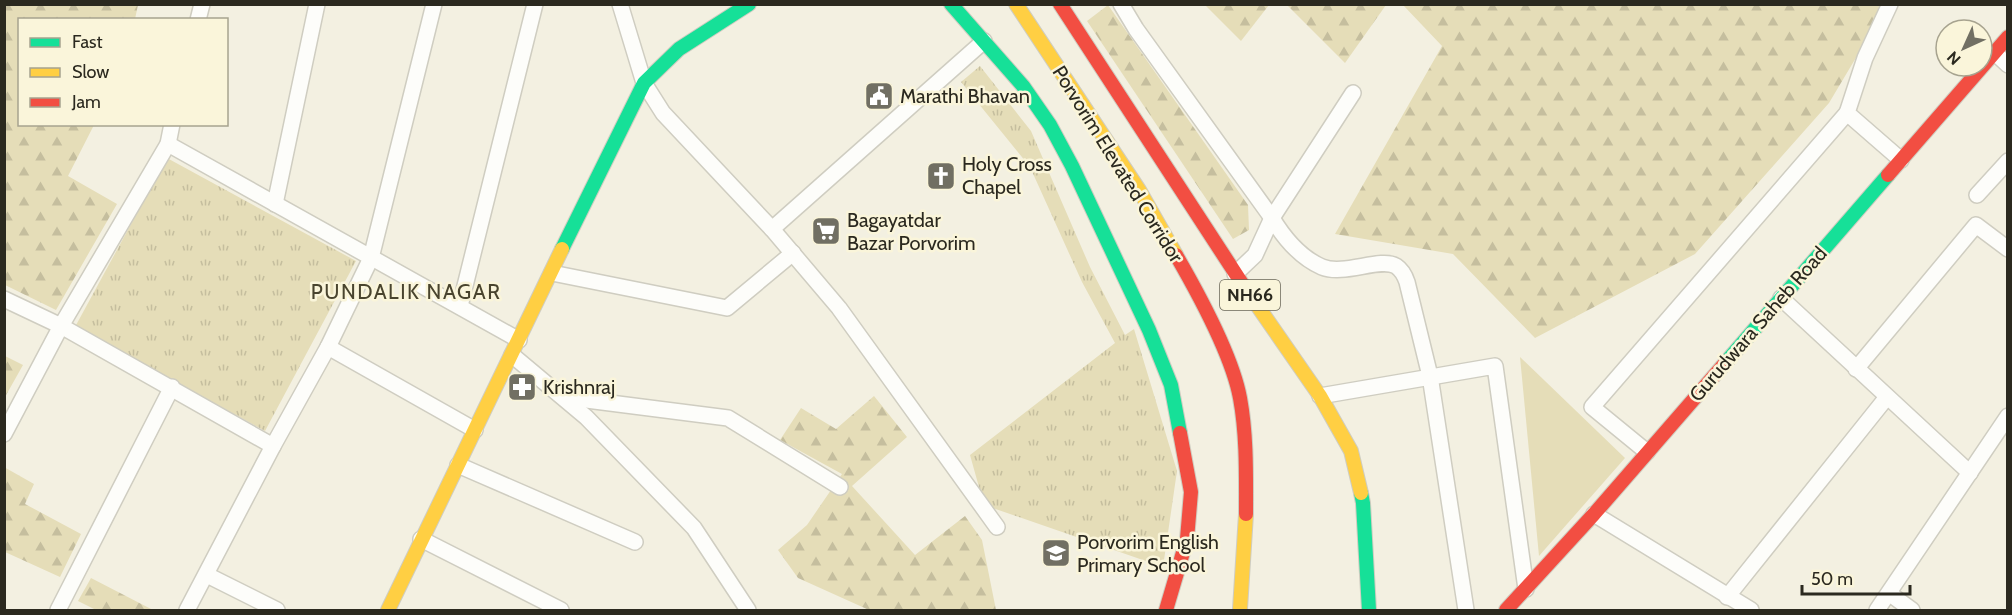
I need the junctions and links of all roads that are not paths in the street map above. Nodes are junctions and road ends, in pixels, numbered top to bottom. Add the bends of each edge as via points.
1 (317, 4) edge
2 (434, 4) edge
3 (535, 4) edge
4 (620, 4) edge
5 (749, 4) edge
6 (951, 4) edge
7 (1016, 4) edge
8 (1060, 4) edge
9 (1121, 4) edge
10 (1890, 4) edge
11 (2007, 37) edge
12 (984, 41) junction
13 (1994, 52) joint
14 (2007, 64) edge
15 (1972, 78) edge
16 (644, 83) junction
17 (1353, 93) dead end
18 (1847, 112) junction
19 (172, 126) edge
20 (168, 144) junction
21 (1901, 160) junction
22 (2007, 162) edge
23 (1977, 195) dead end
24 (275, 204) junction
25 (1272, 218) junction
26 (772, 229) junction
27 (2007, 249) edge
28 (793, 254) junction
29 (371, 258) junction
30 (552, 273) junction
31 (1235, 274) junction
32 (1781, 298) junction
33 (4, 299) edge
34 (460, 306) junction
35 (61, 326) junction
36 (519, 340) junction
37 (328, 347) junction
38 (512, 355) junction
39 (1856, 369) junction
40 (1430, 376) junction
41 (172, 387) junction
42 (1320, 396) junction
43 (1887, 397) junction
44 (563, 398) junction
45 (2007, 416) edge
46 (475, 430) junction
47 (4, 434) edge
48 (273, 446) junction
49 (1647, 452) junction
50 (458, 465) junction
51 (1970, 473) junction
52 (840, 487) dead end
53 (1594, 514) junction
54 (997, 527) dead end
55 (421, 539) junction
56 (635, 542) dead end
57 (207, 575) junction
58 (1526, 589) junction
59 (1890, 594) junction
60 (1727, 597) junction
61 (1240, 609) edge
62 (58, 610) edge
63 (187, 610) edge
64 (278, 610) edge
65 (388, 610) edge
66 (561, 610) edge
67 (748, 610) edge
68 (1166, 610) edge
69 (1369, 610) edge
70 (1466, 610) edge
71 (1506, 610) edge
72 (1751, 610) edge
73 (1877, 610) edge
74 (1912, 610) edge

1 - 24 street
2 - 29 street
3 - 34 street
4 - 16 street
5 - 16 main road via 679,49
6 - 12 main road
7 - 61 main road, Porvorim Elevated Corridor via 1139,190 1224,349 1240,397 1246,452 1246,536
8 - 31 main road, NH66
9 - 25 street
10 - 18 street via 1865,58
11 - 13 main road, Gurudwara Saheb Road
12 - 26 street
12 - 68 main road via 1050,125 1144,319 1171,385 1191,492 1187,539
13 - 14 street
15 - 21 main road, Gurudwara Saheb Road
16 - 26 street via 663,113
16 - 30 main road
17 - 25 street
18 - 21 street
18 - 49 street via 1592,407
19 - 20 street
20 - 24 street
20 - 35 street
21 - 32 main road, Gurudwara Saheb Road
22 - 23 street
24 - 29 street
25 - 31 street via 1255,255
25 - 40 street via 1285,240 1323,267 1341,270 1396,266 1407,282
26 - 28 street
27 - 39 street via 1976,225
28 - 30 street via 727,308
28 - 54 street via 839,308
29 - 34 street
29 - 37 street
30 - 36 main road
31 - 42 main road, NH66
32 - 39 street
32 - 49 main road, Gurudwara Saheb Road
33 - 35 street
34 - 36 street
35 - 41 street
35 - 47 street
36 - 38 main road
37 - 46 street
37 - 48 street
38 - 44 street
38 - 46 main road
39 - 43 street
40 - 42 street
40 - 58 street via 1495,366
40 - 70 street
41 - 48 street
41 - 62 street
42 - 69 main road, NH66 via 1351,451 1363,503
43 - 51 street
43 - 60 street
44 - 52 street via 728,418
44 - 67 street via 694,528
45 - 51 street
46 - 50 main road
48 - 57 street
49 - 53 main road, Gurudwara Saheb Road
50 - 55 main road
50 - 56 street
51 - 59 street
53 - 58 main road, Gurudwara Saheb Road
53 - 60 street
55 - 65 main road
55 - 66 street
57 - 63 street
57 - 64 street
58 - 71 main road, Gurudwara Saheb Road
59 - 73 street
59 - 74 street
60 - 72 street

